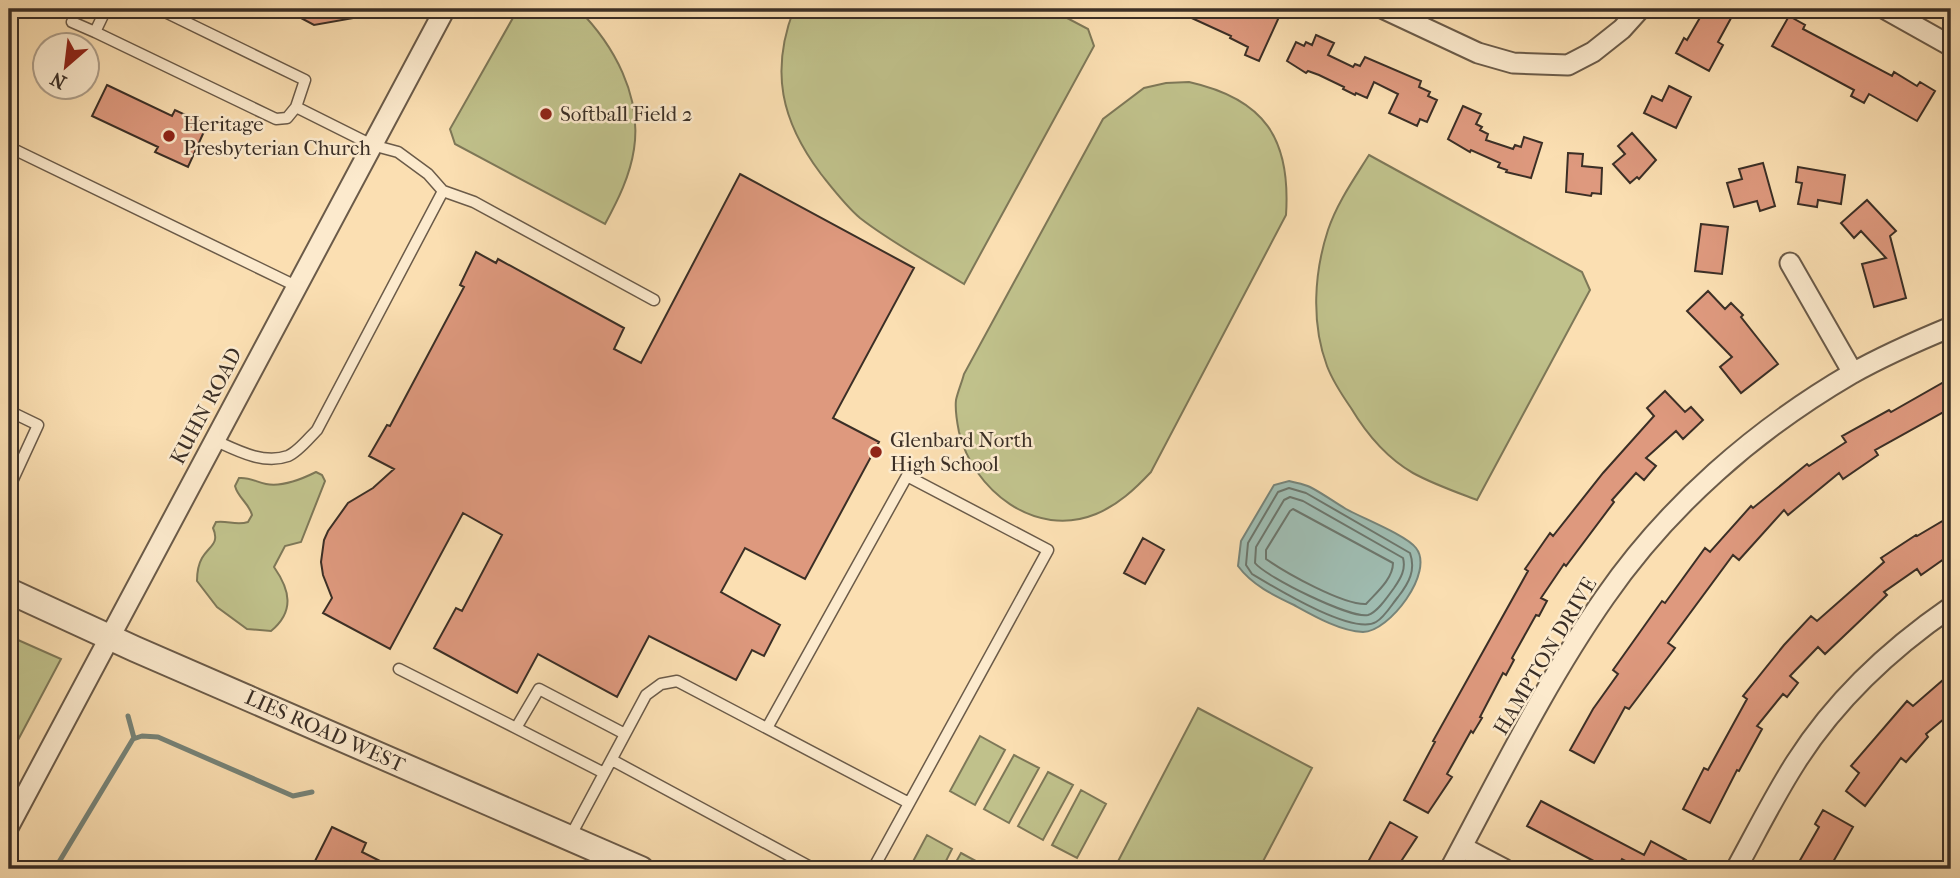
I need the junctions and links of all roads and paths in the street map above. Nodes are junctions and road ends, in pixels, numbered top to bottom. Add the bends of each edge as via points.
1 (106, 9) edge
2 (159, 9) edge
3 (445, 9) edge
4 (1384, 9) edge
5 (1640, 9) edge
6 (1885, 9) edge
7 (72, 22) dead end
8 (95, 32) joint
9 (102, 35) edge
10 (1951, 46) edge
11 (296, 107) junction
12 (372, 145) junction
13 (9, 146) edge
14 (443, 191) junction
15 (1790, 263) dead end
16 (296, 286) junction
17 (654, 300) dead end
18 (1951, 327) edge
19 (1853, 373) junction
20 (9, 411) edge
21 (214, 440) junction
22 (9, 488) edge
23 (9, 591) edge
24 (1951, 607) edge
25 (108, 637) junction
26 (399, 668) dead end
27 (516, 727) junction
28 (767, 728) junction
29 (625, 734) junction
30 (611, 760) junction
31 (604, 773) junction
32 (909, 803) junction
33 (9, 826) edge
34 (569, 838) junction
35 (1462, 847) junction
36 (642, 869) edge
37 (814, 869) edge
38 (873, 869) edge
39 (1450, 869) edge
40 (1504, 869) edge
41 (1736, 869) edge

1 - 8 lane
2 - 11 lane via 305,80
3 - 12 street, KUHN ROAD
4 - 5 street via 1478,53 1513,63 1569,65 1622,29
6 - 10 street
7 - 8 lane
9 - 11 lane via 276,118 288,118
11 - 12 lane
12 - 14 lane via 398,152
12 - 16 street, KUHN ROAD
13 - 16 lane
14 - 17 lane via 474,202
14 - 21 lane via 317,430 289,456 265,459
15 - 19 street
16 - 21 street, KUHN ROAD
18 - 19 street, HAMPTON DRIVE
19 - 35 street, HAMPTON DRIVE via 1733,457 1639,552 1575,641
20 - 22 lane via 38,425
21 - 25 street, KUHN ROAD
23 - 25 street, LIES ROAD WEST
24 - 41 street via 1900,644 1843,700 1797,760
25 - 33 street, KUHN ROAD
25 - 34 street, LIES ROAD WEST
26 - 27 lane
27 - 29 lane via 539,689
27 - 31 lane
28 - 29 lane via 677,681 661,684 646,695
28 - 32 lane
28 - 32 lane via 907,476 1048,550
29 - 30 lane
30 - 31 lane
30 - 37 lane
31 - 34 lane
32 - 38 lane
34 - 36 street, LIES ROAD WEST
35 - 39 street, HAMPTON DRIVE
35 - 40 street

